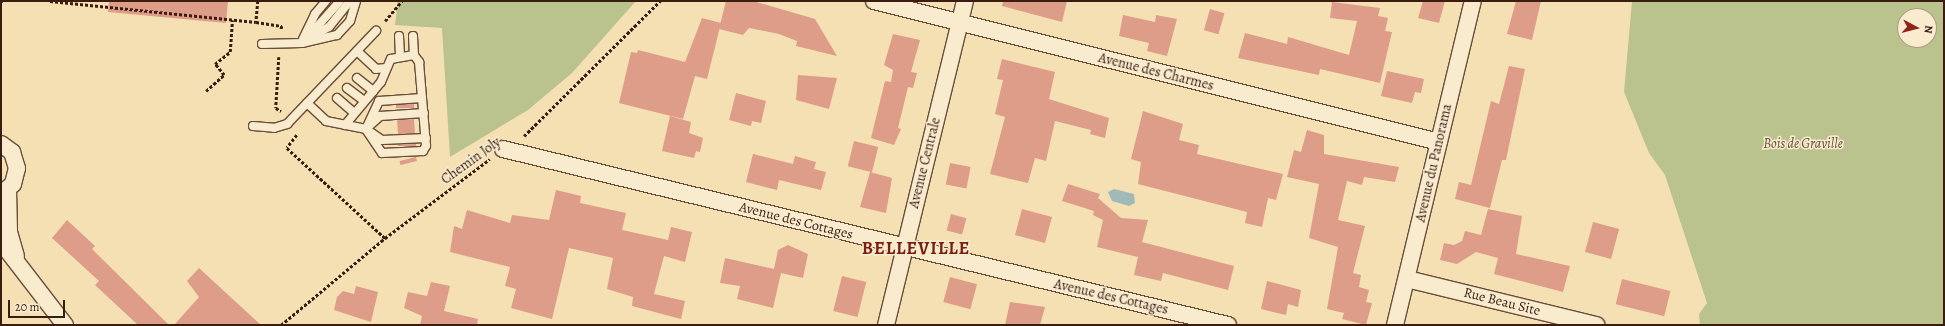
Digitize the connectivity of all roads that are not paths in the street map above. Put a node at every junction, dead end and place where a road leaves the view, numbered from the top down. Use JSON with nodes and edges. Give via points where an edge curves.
{"nodes":[{"id":1,"x":326,"y":1,"type":"edge"},
{"id":2,"x":340,"y":1,"type":"edge"},
{"id":3,"x":350,"y":1,"type":"edge"},
{"id":4,"x":356,"y":1,"type":"edge"},
{"id":5,"x":874,"y":1,"type":"edge"},
{"id":6,"x":965,"y":1,"type":"edge"},
{"id":7,"x":1473,"y":1,"type":"edge"},
{"id":8,"x":960,"y":23,"type":"junction"},
{"id":9,"x":376,"y":31,"type":"road end"},
{"id":10,"x":399,"y":36,"type":"dead end"},
{"id":11,"x":413,"y":36,"type":"dead end"},
{"id":12,"x":302,"y":43,"type":"junction"},
{"id":13,"x":262,"y":44,"type":"dead end"},
{"id":14,"x":357,"y":51,"type":"junction"},
{"id":15,"x":400,"y":55,"type":"junction"},
{"id":16,"x":414,"y":55,"type":"junction"},
{"id":17,"x":386,"y":68,"type":"junction"},
{"id":18,"x":357,"y":78,"type":"dead end"},
{"id":19,"x":347,"y":88,"type":"dead end"},
{"id":20,"x":373,"y":91,"type":"junction"},
{"id":21,"x":337,"y":98,"type":"dead end"},
{"id":22,"x":422,"y":98,"type":"junction"},
{"id":23,"x":364,"y":101,"type":"junction"},
{"id":24,"x":307,"y":104,"type":"junction"},
{"id":25,"x":353,"y":112,"type":"junction"},
{"id":26,"x":424,"y":113,"type":"junction"},
{"id":27,"x":344,"y":125,"type":"junction"},
{"id":28,"x":254,"y":126,"type":"dead end"},
{"id":29,"x":366,"y":129,"type":"junction"},
{"id":30,"x":426,"y":138,"type":"junction"},
{"id":31,"x":1439,"y":142,"type":"junction"},
{"id":32,"x":1,"y":144,"type":"edge"},
{"id":33,"x":504,"y":149,"type":"road end"},
{"id":34,"x":4,"y":192,"type":"edge"},
{"id":35,"x":1,"y":242,"type":"edge"},
{"id":36,"x":904,"y":247,"type":"junction"},
{"id":37,"x":21,"y":269,"type":"junction"},
{"id":38,"x":1407,"y":279,"type":"junction"},
{"id":39,"x":65,"y":325,"type":"edge"},
{"id":40,"x":886,"y":325,"type":"edge"},
{"id":41,"x":1228,"y":325,"type":"edge"},
{"id":42,"x":1395,"y":325,"type":"edge"},
{"id":43,"x":1596,"y":325,"type":"edge"}],
"edges":[{"from":1,"to":12,"type":"lane","via":[[315,14]]},
{"from":2,"to":12,"type":"lane"},
{"from":3,"to":12,"type":"lane","via":[[329,27]]},
{"from":4,"to":12,"type":"lane","via":[[350,21],[337,35]]},
{"from":5,"to":8,"type":"street","name":"Avenue des Charmes"},
{"from":6,"to":8,"type":"street","name":"Avenue Centrale"},
{"from":7,"to":31,"type":"street","name":"Avenue du Panorama"},
{"from":8,"to":31,"type":"street","name":"Avenue des Charmes"},
{"from":8,"to":36,"type":"street","name":"Avenue Centrale"},
{"from":9,"to":14,"type":"lane"},
{"from":10,"to":15,"type":"lane"},
{"from":11,"to":16,"type":"lane"},
{"from":12,"to":13,"type":"lane"},
{"from":14,"to":17,"type":"lane","via":[[376,69]]},
{"from":14,"to":24,"type":"lane"},
{"from":15,"to":16,"type":"lane"},
{"from":15,"to":17,"type":"lane","via":[[391,59]]},
{"from":16,"to":22,"type":"lane","via":[[420,62]]},
{"from":17,"to":20,"type":"lane","via":[[381,82]]},
{"from":18,"to":20,"type":"lane"},
{"from":19,"to":23,"type":"lane"},
{"from":20,"to":23,"type":"lane"},
{"from":21,"to":25,"type":"lane"},
{"from":22,"to":26,"type":"lane"},
{"from":22,"to":29,"type":"lane","via":[[379,101]]},
{"from":23,"to":25,"type":"lane"},
{"from":24,"to":27,"type":"lane","via":[[326,121]]},
{"from":24,"to":28,"type":"lane","via":[[287,124],[274,128]]},
{"from":25,"to":27,"type":"lane"},
{"from":26,"to":29,"type":"lane","via":[[380,116]]},
{"from":26,"to":30,"type":"lane"},
{"from":27,"to":29,"type":"lane"},
{"from":29,"to":30,"type":"lane","via":[[382,140]]},
{"from":29,"to":30,"type":"lane","via":[[382,153],[423,151]]},
{"from":31,"to":38,"type":"street","name":"Avenue du Panorama"},
{"from":32,"to":34,"type":"street","via":[[12,152],[18,168]]},
{"from":33,"to":36,"type":"street","name":"Avenue des Cottages"},
{"from":34,"to":37,"type":"street","via":[[9,232]]},
{"from":35,"to":37,"type":"street"},
{"from":36,"to":40,"type":"street","name":"Avenue Centrale"},
{"from":36,"to":41,"type":"street","name":"Avenue des Cottages"},
{"from":37,"to":39,"type":"street"},
{"from":38,"to":42,"type":"street","name":"Avenue du Panorama"},
{"from":38,"to":43,"type":"street","name":"Rue Beau Site"}]}
